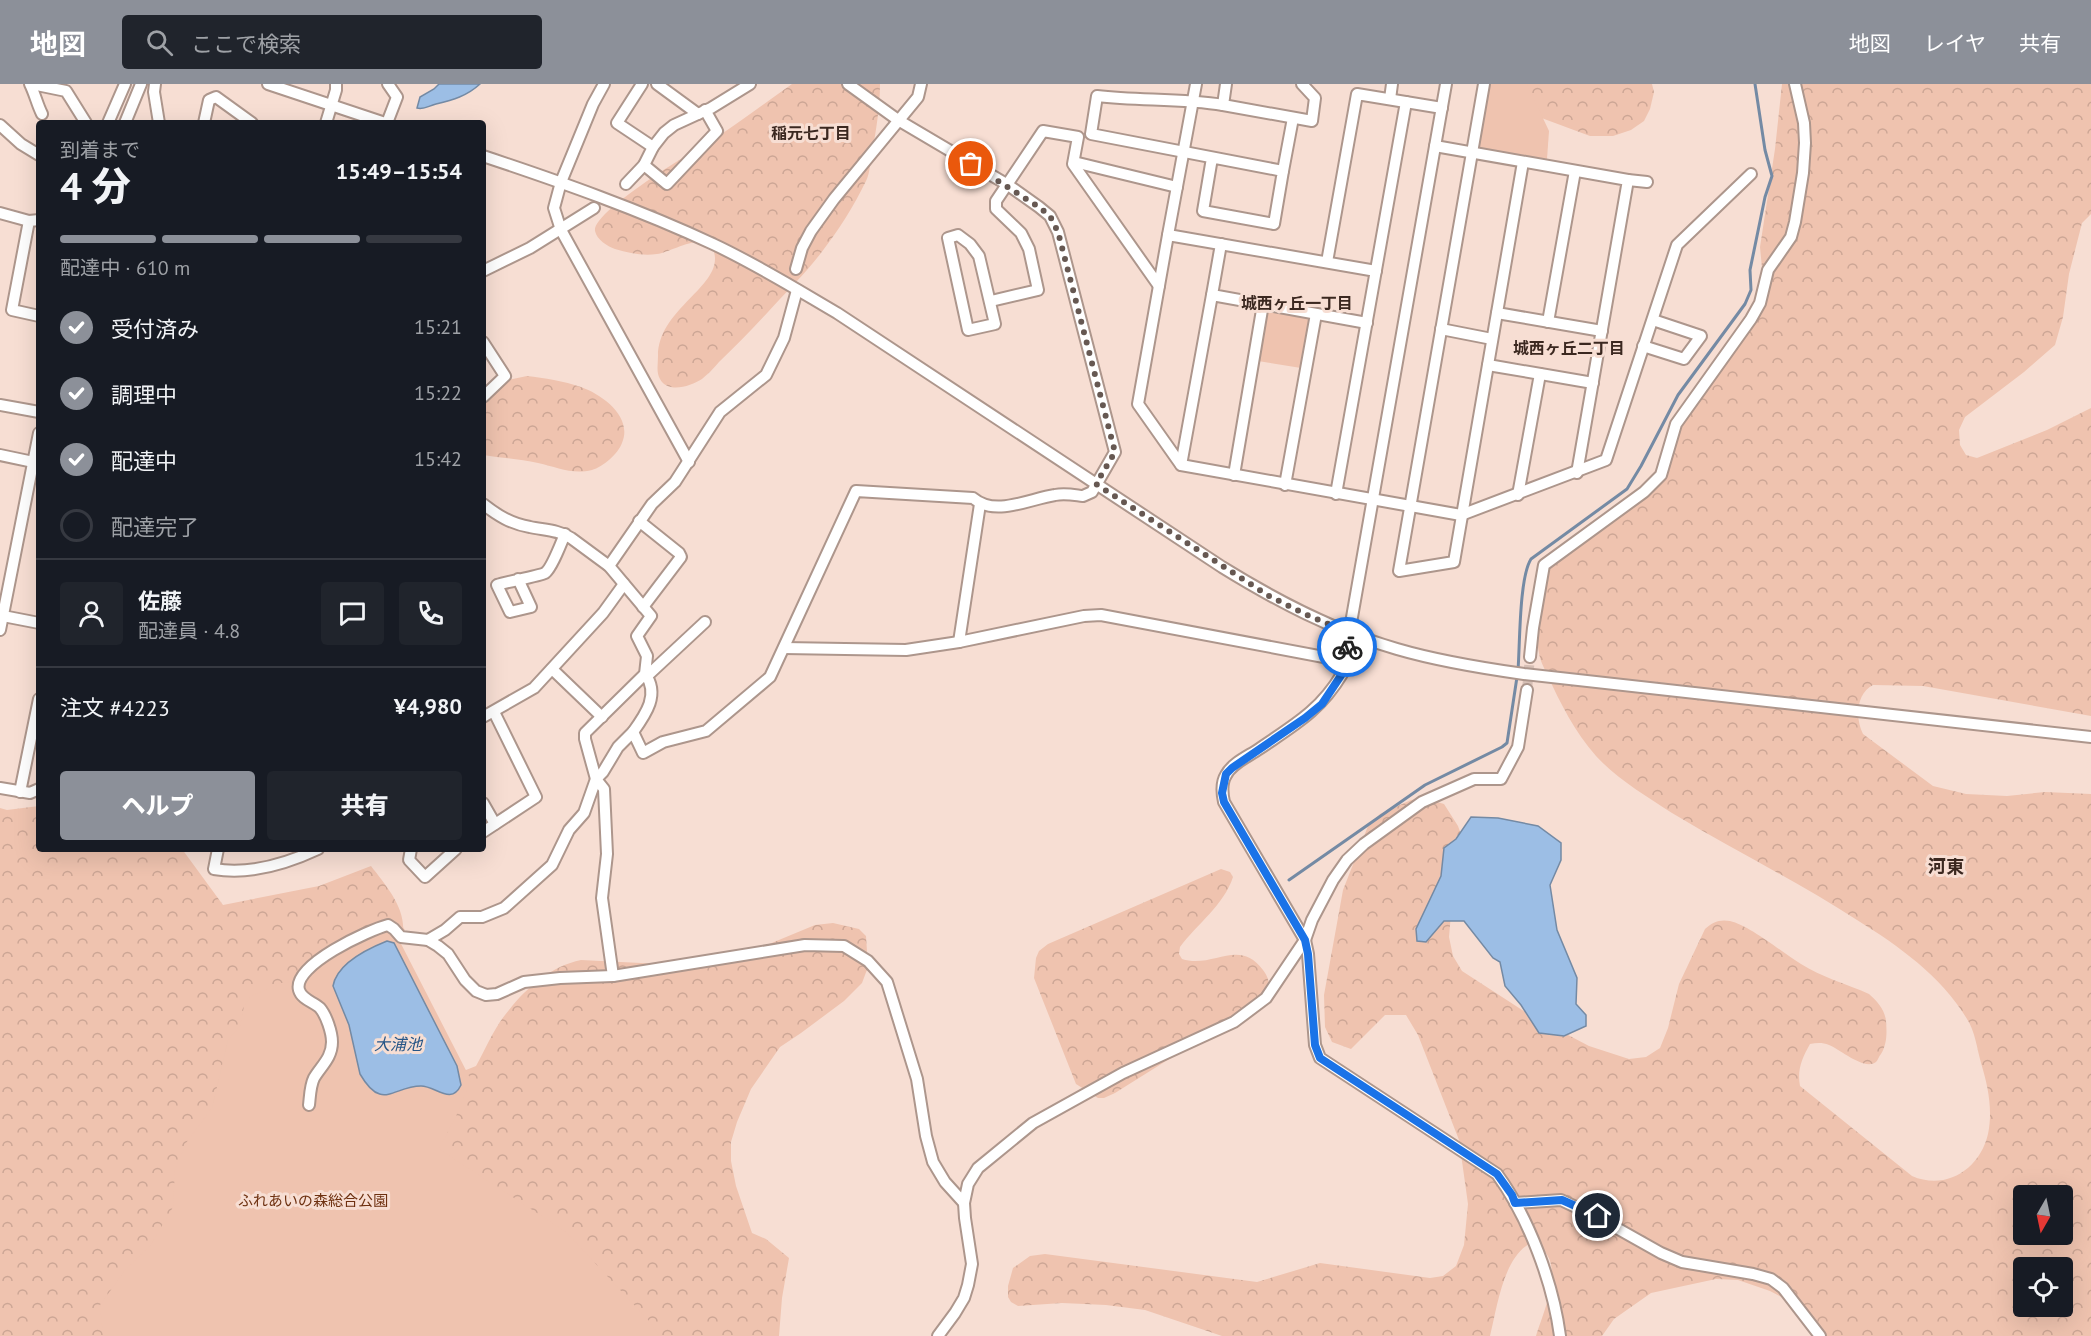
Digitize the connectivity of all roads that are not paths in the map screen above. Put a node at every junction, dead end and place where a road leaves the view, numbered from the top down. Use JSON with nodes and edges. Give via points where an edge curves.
{"nodes":[{"id":1,"x":31,"y":84,"type":"edge"},
{"id":2,"x":124,"y":84,"type":"edge"},
{"id":3,"x":141,"y":84,"type":"edge"},
{"id":4,"x":154,"y":84,"type":"edge"},
{"id":5,"x":268,"y":84,"type":"edge"},
{"id":6,"x":336,"y":84,"type":"edge"},
{"id":7,"x":388,"y":84,"type":"edge"},
{"id":8,"x":604,"y":84,"type":"edge"},
{"id":9,"x":642,"y":84,"type":"edge"},
{"id":10,"x":657,"y":84,"type":"edge"},
{"id":11,"x":750,"y":84,"type":"edge"},
{"id":12,"x":848,"y":84,"type":"edge"},
{"id":13,"x":921,"y":84,"type":"edge"},
{"id":14,"x":1196,"y":84,"type":"edge"},
{"id":15,"x":1226,"y":84,"type":"edge"},
{"id":16,"x":1302,"y":84,"type":"edge"},
{"id":17,"x":1392,"y":84,"type":"edge"},
{"id":18,"x":1446,"y":84,"type":"edge"},
{"id":19,"x":1484,"y":84,"type":"edge"},
{"id":20,"x":1795,"y":84,"type":"edge"},
{"id":21,"x":62,"y":87,"type":"edge"},
{"id":22,"x":1390,"y":99,"type":"junction"},
{"id":23,"x":1193,"y":100,"type":"junction"},
{"id":24,"x":1406,"y":102,"type":"junction"},
{"id":25,"x":1223,"y":105,"type":"junction"},
{"id":26,"x":332,"y":106,"type":"junction"},
{"id":27,"x":1442,"y":108,"type":"junction"},
{"id":28,"x":701,"y":112,"type":"junction"},
{"id":29,"x":42,"y":114,"type":"dead end"},
{"id":30,"x":1293,"y":118,"type":"junction"},
{"id":31,"x":84,"y":120,"type":"edge"},
{"id":32,"x":109,"y":120,"type":"edge"},
{"id":33,"x":126,"y":120,"type":"edge"},
{"id":34,"x":159,"y":120,"type":"edge"},
{"id":35,"x":205,"y":120,"type":"edge"},
{"id":36,"x":248,"y":120,"type":"edge"},
{"id":37,"x":327,"y":120,"type":"edge"},
{"id":38,"x":376,"y":120,"type":"edge"},
{"id":39,"x":387,"y":120,"type":"edge"},
{"id":40,"x":897,"y":120,"type":"junction"},
{"id":41,"x":0,"y":125,"type":"edge"},
{"id":42,"x":1435,"y":146,"type":"junction"},
{"id":43,"x":653,"y":147,"type":"junction"},
{"id":44,"x":36,"y":153,"type":"edge"},
{"id":45,"x":1183,"y":153,"type":"junction"},
{"id":46,"x":1472,"y":153,"type":"junction"},
{"id":47,"x":486,"y":157,"type":"edge"},
{"id":48,"x":1212,"y":158,"type":"junction"},
{"id":49,"x":1074,"y":162,"type":"junction"},
{"id":50,"x":1523,"y":162,"type":"junction"},
{"id":51,"x":644,"y":165,"type":"junction"},
{"id":52,"x":1283,"y":171,"type":"junction"},
{"id":53,"x":1575,"y":171,"type":"junction"},
{"id":54,"x":1751,"y":174,"type":"dead end"},
{"id":55,"x":1628,"y":180,"type":"junction"},
{"id":56,"x":561,"y":182,"type":"junction"},
{"id":57,"x":1647,"y":182,"type":"dead end"},
{"id":58,"x":626,"y":184,"type":"dead end"},
{"id":59,"x":1008,"y":185,"type":"junction"},
{"id":60,"x":1177,"y":187,"type":"junction"},
{"id":61,"x":594,"y":208,"type":"dead end"},
{"id":62,"x":0,"y":213,"type":"edge"},
{"id":63,"x":34,"y":220,"type":"edge"},
{"id":64,"x":561,"y":230,"type":"junction"},
{"id":65,"x":1168,"y":235,"type":"junction"},
{"id":66,"x":1221,"y":244,"type":"junction"},
{"id":67,"x":1327,"y":262,"type":"junction"},
{"id":68,"x":796,"y":269,"type":"dead end"},
{"id":69,"x":486,"y":270,"type":"edge"},
{"id":70,"x":1376,"y":271,"type":"junction"},
{"id":71,"x":1159,"y":286,"type":"junction"},
{"id":72,"x":797,"y":290,"type":"junction"},
{"id":73,"x":1212,"y":295,"type":"junction"},
{"id":74,"x":991,"y":301,"type":"junction"},
{"id":75,"x":1263,"y":304,"type":"junction"},
{"id":76,"x":1497,"y":313,"type":"junction"},
{"id":77,"x":1316,"y":314,"type":"junction"},
{"id":78,"x":36,"y":315,"type":"edge"},
{"id":79,"x":1653,"y":320,"type":"junction"},
{"id":80,"x":1548,"y":322,"type":"junction"},
{"id":81,"x":1366,"y":323,"type":"junction"},
{"id":82,"x":1441,"y":329,"type":"junction"},
{"id":83,"x":1602,"y":331,"type":"junction"},
{"id":84,"x":1492,"y":339,"type":"junction"},
{"id":85,"x":1643,"y":346,"type":"junction"},
{"id":86,"x":486,"y":347,"type":"edge"},
{"id":87,"x":1488,"y":365,"type":"junction"},
{"id":88,"x":1540,"y":374,"type":"junction"},
{"id":89,"x":1593,"y":383,"type":"junction"},
{"id":90,"x":486,"y":394,"type":"edge"},
{"id":91,"x":0,"y":405,"type":"edge"},
{"id":92,"x":36,"y":411,"type":"edge"},
{"id":93,"x":0,"y":455,"type":"edge"},
{"id":94,"x":689,"y":462,"type":"junction"},
{"id":95,"x":36,"y":463,"type":"edge"},
{"id":96,"x":1180,"y":465,"type":"junction"},
{"id":97,"x":1577,"y":473,"type":"junction"},
{"id":98,"x":1234,"y":475,"type":"junction"},
{"id":99,"x":1096,"y":484,"type":"junction"},
{"id":100,"x":1284,"y":485,"type":"junction"},
{"id":101,"x":1336,"y":494,"type":"junction"},
{"id":102,"x":1518,"y":495,"type":"junction"},
{"id":103,"x":1373,"y":500,"type":"junction"},
{"id":104,"x":980,"y":504,"type":"junction"},
{"id":105,"x":486,"y":506,"type":"edge"},
{"id":106,"x":1409,"y":506,"type":"junction"},
{"id":107,"x":1461,"y":515,"type":"junction"},
{"id":108,"x":639,"y":521,"type":"junction"},
{"id":109,"x":565,"y":534,"type":"junction"},
{"id":110,"x":609,"y":566,"type":"junction"},
{"id":111,"x":518,"y":579,"type":"dead end"},
{"id":112,"x":624,"y":584,"type":"junction"},
{"id":113,"x":643,"y":607,"type":"junction"},
{"id":114,"x":3,"y":616,"type":"junction"},
{"id":115,"x":36,"y":622,"type":"edge"},
{"id":116,"x":705,"y":622,"type":"dead end"},
{"id":117,"x":0,"y":630,"type":"edge"},
{"id":118,"x":1350,"y":633,"type":"junction"},
{"id":119,"x":959,"y":642,"type":"junction"},
{"id":120,"x":784,"y":648,"type":"junction"},
{"id":121,"x":1530,"y":657,"type":"tunnel mouth"},
{"id":122,"x":1345,"y":661,"type":"junction"},
{"id":123,"x":552,"y":669,"type":"junction"},
{"id":124,"x":646,"y":675,"type":"junction"},
{"id":125,"x":1527,"y":690,"type":"tunnel mouth"},
{"id":126,"x":494,"y":712,"type":"junction"},
{"id":127,"x":486,"y":716,"type":"edge"},
{"id":128,"x":602,"y":717,"type":"junction"},
{"id":129,"x":36,"y":728,"type":"edge"},
{"id":130,"x":633,"y":732,"type":"junction"},
{"id":131,"x":2091,"y":737,"type":"edge"},
{"id":132,"x":596,"y":779,"type":"junction"},
{"id":133,"x":0,"y":788,"type":"edge"},
{"id":134,"x":36,"y":790,"type":"edge"},
{"id":135,"x":20,"y":792,"type":"junction"},
{"id":136,"x":486,"y":808,"type":"edge"},
{"id":137,"x":495,"y":824,"type":"junction"},
{"id":138,"x":486,"y":830,"type":"edge"},
{"id":139,"x":217,"y":852,"type":"edge"},
{"id":140,"x":311,"y":852,"type":"edge"},
{"id":141,"x":410,"y":852,"type":"edge"},
{"id":142,"x":453,"y":852,"type":"edge"},
{"id":143,"x":428,"y":940,"type":"junction"},
{"id":144,"x":1305,"y":940,"type":"junction"},
{"id":145,"x":613,"y":976,"type":"junction"},
{"id":146,"x":309,"y":1105,"type":"dead end"},
{"id":147,"x":964,"y":1203,"type":"junction"},
{"id":148,"x":1515,"y":1203,"type":"junction"},
{"id":149,"x":938,"y":1336,"type":"edge"},
{"id":150,"x":1560,"y":1336,"type":"edge"},
{"id":151,"x":1820,"y":1336,"type":"edge"}],
"edges":[{"from":1,"to":21,"type":"street"},
{"from":1,"to":29,"type":"street"},
{"from":2,"to":32,"type":"street"},
{"from":3,"to":33,"type":"street"},
{"from":4,"to":34,"type":"street"},
{"from":5,"to":26,"type":"street"},
{"from":6,"to":26,"type":"street"},
{"from":7,"to":39,"type":"street","via":[[396,97]]},
{"from":8,"to":56,"type":"street"},
{"from":9,"to":43,"type":"street","via":[[617,123]]},
{"from":10,"to":28,"type":"street"},
{"from":11,"to":28,"type":"street"},
{"from":12,"to":40,"type":"street"},
{"from":13,"to":40,"type":"street","via":[[918,97]]},
{"from":14,"to":23,"type":"street"},
{"from":15,"to":25,"type":"street"},
{"from":16,"to":30,"type":"street","via":[[1315,98],[1312,121]]},
{"from":17,"to":22,"type":"street"},
{"from":18,"to":27,"type":"street"},
{"from":19,"to":46,"type":"street"},
{"from":20,"to":121,"type":"street","via":[[1805,143],[1791,237],[1767,270],[1760,303],[1751,319],[1676,424],[1660,475],[1644,492],[1544,565]]},
{"from":21,"to":31,"type":"street"},
{"from":22,"to":24,"type":"street"},
{"from":22,"to":67,"type":"street","via":[[1357,94]]},
{"from":23,"to":25,"type":"street"},
{"from":23,"to":45,"type":"street"},
{"from":23,"to":45,"type":"street","via":[[1097,96],[1091,134]]},
{"from":24,"to":27,"type":"street"},
{"from":24,"to":70,"type":"street"},
{"from":25,"to":30,"type":"street"},
{"from":26,"to":37,"type":"street"},
{"from":26,"to":38,"type":"street"},
{"from":27,"to":42,"type":"street"},
{"from":28,"to":43,"type":"street","via":[[674,125]]},
{"from":28,"to":51,"type":"street","via":[[717,131],[667,184]]},
{"from":30,"to":52,"type":"street"},
{"from":35,"to":36,"type":"street","via":[[209,100],[216,97]]},
{"from":40,"to":59,"type":"street"},
{"from":40,"to":68,"type":"street","via":[[811,231]]},
{"from":41,"to":44,"type":"street"},
{"from":42,"to":46,"type":"street"},
{"from":42,"to":103,"type":"street"},
{"from":43,"to":51,"type":"street"},
{"from":45,"to":48,"type":"street"},
{"from":45,"to":60,"type":"street"},
{"from":46,"to":50,"type":"street"},
{"from":46,"to":82,"type":"street"},
{"from":47,"to":56,"type":"street"},
{"from":48,"to":52,"type":"street"},
{"from":48,"to":52,"type":"street","via":[[1203,211],[1274,224]]},
{"from":49,"to":59,"type":"street","via":[[1078,137],[1043,130]]},
{"from":49,"to":60,"type":"street"},
{"from":49,"to":71,"type":"street"},
{"from":50,"to":53,"type":"street"},
{"from":50,"to":76,"type":"street"},
{"from":51,"to":58,"type":"street"},
{"from":53,"to":55,"type":"street"},
{"from":53,"to":80,"type":"street"},
{"from":54,"to":79,"type":"street","via":[[1677,245]]},
{"from":55,"to":57,"type":"street"},
{"from":55,"to":83,"type":"street"},
{"from":56,"to":64,"type":"street","via":[[554,208]]},
{"from":56,"to":72,"type":"street","via":[[706,241]]},
{"from":59,"to":74,"type":"street","via":[[996,201],[996,209],[1021,232],[1038,290]]},
{"from":59,"to":99,"type":"street","via":[[1050,216],[1058,232],[1115,452]]},
{"from":60,"to":65,"type":"street"},
{"from":61,"to":64,"type":"street"},
{"from":62,"to":63,"type":"street"},
{"from":63,"to":78,"type":"street","via":[[12,310]]},
{"from":64,"to":69,"type":"street"},
{"from":64,"to":94,"type":"street"},
{"from":65,"to":66,"type":"street"},
{"from":65,"to":71,"type":"street"},
{"from":66,"to":67,"type":"street"},
{"from":66,"to":73,"type":"street"},
{"from":67,"to":70,"type":"street"},
{"from":70,"to":81,"type":"street"},
{"from":71,"to":96,"type":"street","via":[[1138,404]]},
{"from":72,"to":94,"type":"street","via":[[784,338],[766,375],[720,412]]},
{"from":72,"to":99,"type":"street"},
{"from":73,"to":75,"type":"street"},
{"from":73,"to":96,"type":"street"},
{"from":74,"to":74,"type":"street","via":[[979,256],[958,235],[948,238],[968,330],[995,324]]},
{"from":75,"to":77,"type":"street"},
{"from":75,"to":98,"type":"street"},
{"from":76,"to":80,"type":"street"},
{"from":76,"to":84,"type":"street"},
{"from":77,"to":81,"type":"street"},
{"from":77,"to":100,"type":"street"},
{"from":79,"to":85,"type":"street"},
{"from":79,"to":85,"type":"street","via":[[1701,336],[1684,359]]},
{"from":80,"to":83,"type":"street"},
{"from":81,"to":101,"type":"street"},
{"from":82,"to":84,"type":"street"},
{"from":82,"to":106,"type":"street"},
{"from":83,"to":89,"type":"street"},
{"from":84,"to":87,"type":"street"},
{"from":85,"to":97,"type":"street","via":[[1606,460]]},
{"from":86,"to":90,"type":"street","via":[[505,376]]},
{"from":87,"to":88,"type":"street"},
{"from":87,"to":107,"type":"street"},
{"from":88,"to":89,"type":"street"},
{"from":88,"to":102,"type":"street"},
{"from":89,"to":97,"type":"street"},
{"from":91,"to":92,"type":"street"},
{"from":93,"to":95,"type":"street"},
{"from":94,"to":108,"type":"street"},
{"from":95,"to":114,"type":"street"},
{"from":96,"to":98,"type":"street"},
{"from":97,"to":102,"type":"street"},
{"from":98,"to":100,"type":"street"},
{"from":99,"to":104,"type":"street","via":[[1092,492],[1083,496],[1056,494],[999,507]]},
{"from":99,"to":118,"type":"street","via":[[1269,596]]},
{"from":100,"to":101,"type":"street"},
{"from":101,"to":103,"type":"street"},
{"from":102,"to":107,"type":"street"},
{"from":103,"to":106,"type":"street"},
{"from":103,"to":118,"type":"street"},
{"from":104,"to":119,"type":"street"},
{"from":104,"to":120,"type":"street","via":[[973,498],[856,490]]},
{"from":105,"to":109,"type":"street","via":[[526,527]]},
{"from":106,"to":107,"type":"street"},
{"from":106,"to":107,"type":"street","via":[[1399,571],[1454,562]]},
{"from":108,"to":110,"type":"street"},
{"from":108,"to":113,"type":"street","via":[[681,557]]},
{"from":109,"to":110,"type":"street"},
{"from":109,"to":111,"type":"street","via":[[545,573]]},
{"from":110,"to":112,"type":"street"},
{"from":112,"to":113,"type":"street"},
{"from":112,"to":123,"type":"street"},
{"from":113,"to":124,"type":"street","via":[[651,616],[637,636],[647,656]]},
{"from":114,"to":115,"type":"street"},
{"from":114,"to":117,"type":"street"},
{"from":116,"to":124,"type":"street"},
{"from":118,"to":122,"type":"street"},
{"from":118,"to":131,"type":"street","via":[[1434,659],[1524,674]]},
{"from":119,"to":120,"type":"street","via":[[906,650]]},
{"from":119,"to":122,"type":"street","via":[[1101,615]]},
{"from":120,"to":130,"type":"street","via":[[770,677],[706,731],[663,742],[643,753]]},
{"from":122,"to":144,"type":"street","via":[[1342,674],[1322,704],[1232,768],[1223,782],[1224,802]]},
{"from":123,"to":126,"type":"street","via":[[534,688]]},
{"from":123,"to":128,"type":"street"},
{"from":124,"to":128,"type":"street"},
{"from":124,"to":130,"type":"street","via":[[652,686],[649,706]]},
{"from":125,"to":144,"type":"street","via":[[1518,747],[1501,779],[1474,779],[1422,802],[1364,844],[1333,880]]},
{"from":126,"to":127,"type":"street"},
{"from":126,"to":137,"type":"street","via":[[536,797]]},
{"from":128,"to":132,"type":"street","via":[[585,733]]},
{"from":129,"to":135,"type":"street"},
{"from":130,"to":132,"type":"street"},
{"from":132,"to":143,"type":"street","via":[[584,813],[569,830],[552,865],[540,877],[504,908],[482,917],[460,917]]},
{"from":132,"to":145,"type":"street","via":[[604,789],[607,854],[602,898]]},
{"from":133,"to":135,"type":"street"},
{"from":134,"to":135,"type":"street"},
{"from":136,"to":137,"type":"street"},
{"from":137,"to":138,"type":"street"},
{"from":139,"to":140,"type":"street","via":[[214,869],[229,872],[296,859]]},
{"from":141,"to":142,"type":"street","via":[[408,860],[425,877]]},
{"from":143,"to":145,"type":"street","via":[[448,954],[476,991],[486,995],[524,982]]},
{"from":143,"to":146,"type":"street","via":[[401,937],[388,926],[376,929],[329,953],[301,979],[301,994],[320,1008],[332,1042],[328,1061],[312,1083]]},
{"from":144,"to":147,"type":"street","via":[[1266,998],[1234,1022],[1123,1073],[1033,1123],[978,1168],[968,1184]]},
{"from":144,"to":148,"type":"street","via":[[1315,1045],[1320,1058],[1497,1174]]},
{"from":145,"to":147,"type":"street","via":[[806,945],[835,944],[854,950],[887,982],[917,1079],[933,1162]]},
{"from":147,"to":149,"type":"street","via":[[972,1264],[968,1285],[956,1313]]},
{"from":148,"to":150,"type":"street","via":[[1536,1249]]},
{"from":148,"to":151,"type":"street","via":[[1562,1200],[1682,1262],[1771,1279],[1783,1288]]}]}
